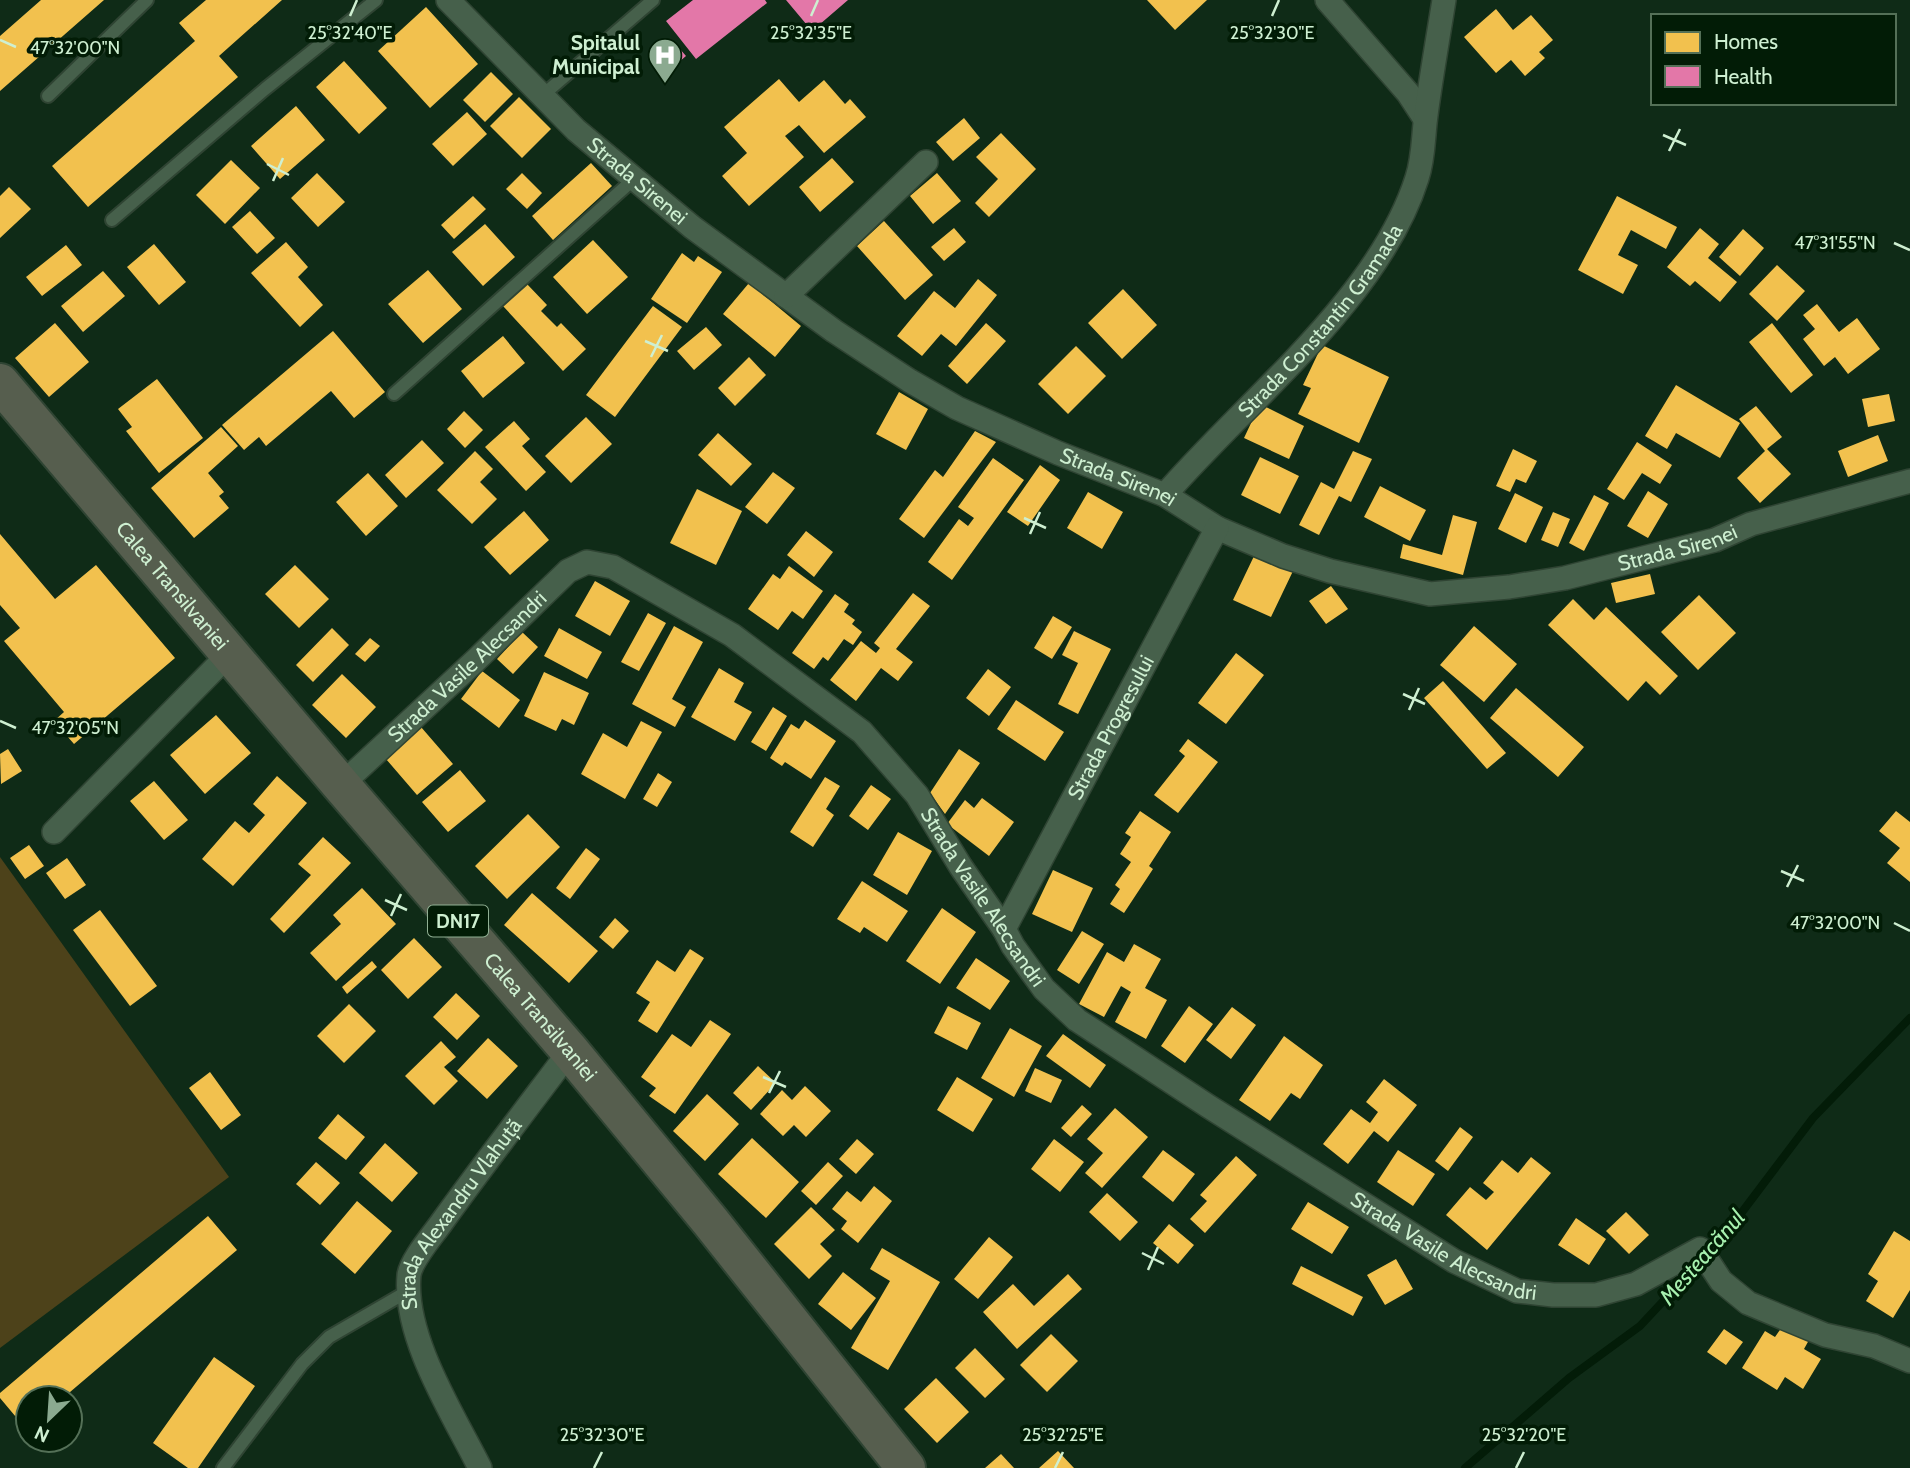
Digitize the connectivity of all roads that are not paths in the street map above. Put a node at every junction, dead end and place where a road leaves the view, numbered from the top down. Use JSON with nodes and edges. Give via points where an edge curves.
{"nodes":[{"id":1,"x":147,"y":0,"type":"edge"},
{"id":2,"x":376,"y":0,"type":"edge"},
{"id":3,"x":448,"y":0,"type":"edge"},
{"id":4,"x":653,"y":0,"type":"edge"},
{"id":5,"x":1327,"y":0,"type":"edge"},
{"id":6,"x":1444,"y":0,"type":"edge"},
{"id":7,"x":543,"y":95,"type":"junction"},
{"id":8,"x":48,"y":96,"type":"dead end"},
{"id":9,"x":1425,"y":119,"type":"junction"},
{"id":10,"x":926,"y":163,"type":"dead end"},
{"id":11,"x":634,"y":179,"type":"junction"},
{"id":12,"x":112,"y":220,"type":"dead end"},
{"id":13,"x":786,"y":296,"type":"junction"},
{"id":14,"x":0,"y":383,"type":"edge"},
{"id":15,"x":394,"y":394,"type":"dead end"},
{"id":16,"x":1910,"y":481,"type":"edge"},
{"id":17,"x":1165,"y":495,"type":"junction"},
{"id":18,"x":1217,"y":528,"type":"junction"},
{"id":19,"x":229,"y":654,"type":"junction"},
{"id":20,"x":341,"y":785,"type":"junction"},
{"id":21,"x":54,"y":832,"type":"dead end"},
{"id":22,"x":1004,"y":929,"type":"junction"},
{"id":23,"x":570,"y":1051,"type":"junction"},
{"id":24,"x":410,"y":1289,"type":"junction"},
{"id":25,"x":1910,"y":1361,"type":"edge"},
{"id":26,"x":223,"y":1468,"type":"edge"},
{"id":27,"x":480,"y":1468,"type":"edge"},
{"id":28,"x":906,"y":1468,"type":"edge"}],
"edges":[{"from":1,"to":8,"type":"lane"},
{"from":2,"to":12,"type":"lane"},
{"from":3,"to":7,"type":"street","name":"Strada Sirenei"},
{"from":4,"to":7,"type":"lane"},
{"from":5,"to":9,"type":"street"},
{"from":6,"to":9,"type":"street","name":"Strada Constantin Gramada"},
{"from":7,"to":11,"type":"street","name":"Strada Sirenei"},
{"from":9,"to":17,"type":"street","name":"Strada Constantin Gramada","via":[[1418,177],[1374,263],[1330,320]]},
{"from":10,"to":13,"type":"street"},
{"from":11,"to":13,"type":"street","name":"Strada Sirenei"},
{"from":11,"to":15,"type":"lane"},
{"from":13,"to":17,"type":"street","name":"Strada Sirenei","via":[[957,408]]},
{"from":14,"to":19,"type":"highway","name":"Calea Transilvaniei","number":"DN17"},
{"from":16,"to":18,"type":"street","name":"Strada Sirenei","via":[[1751,524],[1715,540],[1565,578],[1430,594],[1330,571]]},
{"from":17,"to":18,"type":"street","name":"Strada Sirenei"},
{"from":18,"to":22,"type":"street","name":"Strada Progresului"},
{"from":19,"to":20,"type":"highway","name":"Calea Transilvaniei","number":"DN17"},
{"from":19,"to":21,"type":"street"},
{"from":20,"to":22,"type":"street","name":"Strada Vasile Alecsandri","via":[[568,571],[587,562],[613,567],[732,635],[862,732],[917,795]]},
{"from":20,"to":23,"type":"highway","name":"Calea Transilvaniei","number":"DN17"},
{"from":22,"to":25,"type":"street","name":"Strada Vasile Alecsandri","via":[[1044,989],[1099,1036],[1454,1261],[1517,1292],[1597,1296],[1636,1284],[1700,1249],[1721,1281],[1748,1303],[1825,1335],[1874,1346]]},
{"from":23,"to":24,"type":"street","name":"Strada Alexandru Vlahuță","via":[[419,1253],[409,1274]]},
{"from":23,"to":28,"type":"highway","name":"Calea Transilvaniei","number":"DN17"},
{"from":24,"to":26,"type":"lane","via":[[329,1337],[302,1364]]},
{"from":24,"to":27,"type":"street","name":"Strada Alexandru Vlahuță","via":[[411,1311],[426,1360]]}]}
